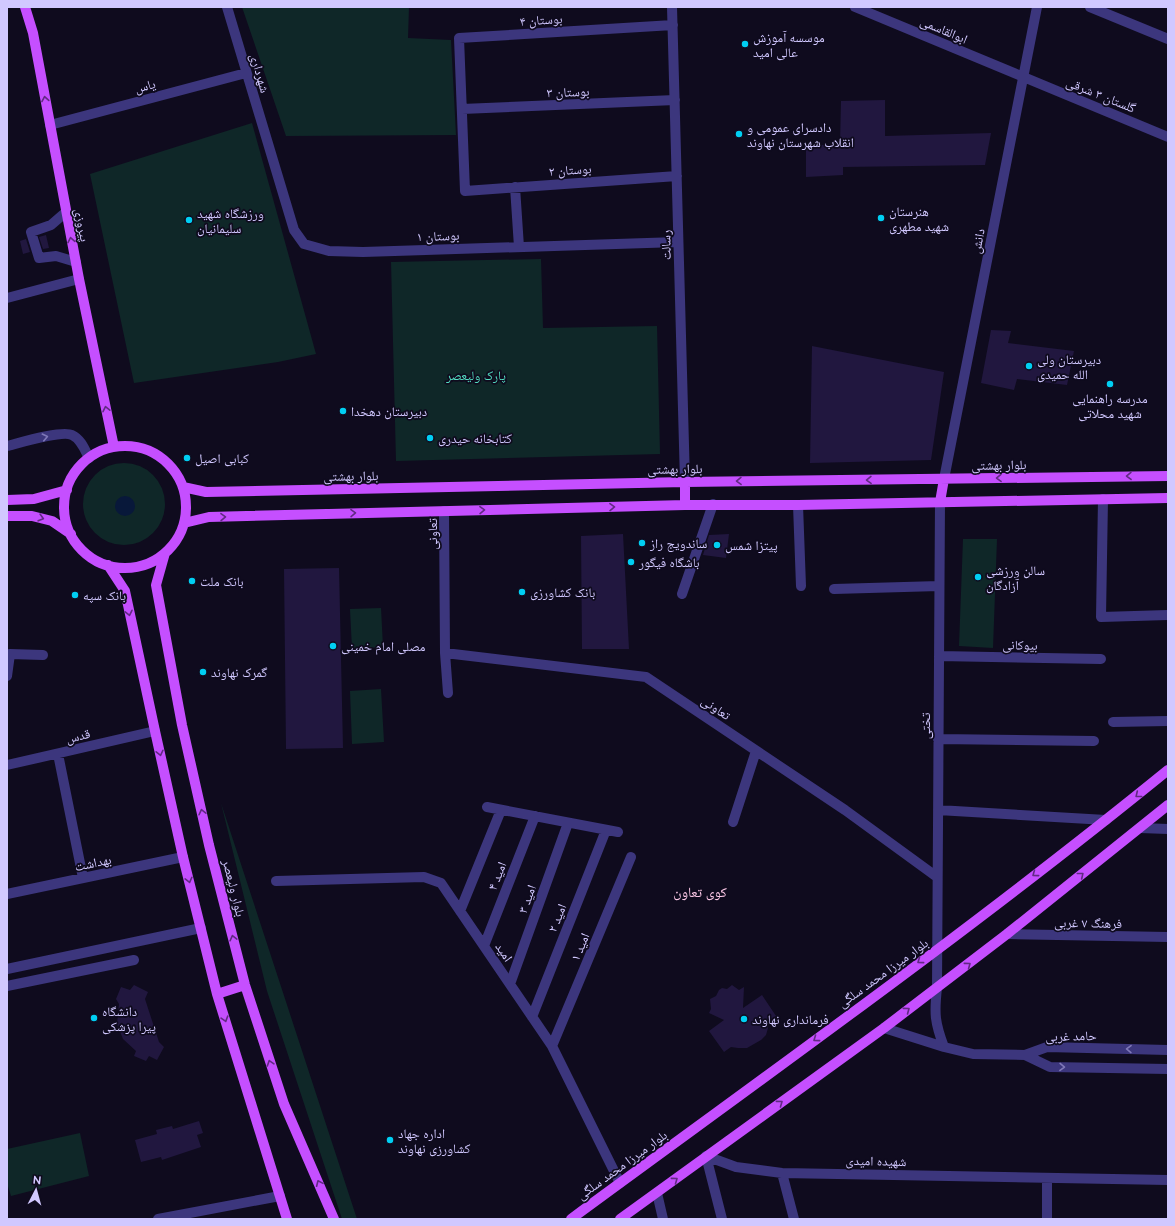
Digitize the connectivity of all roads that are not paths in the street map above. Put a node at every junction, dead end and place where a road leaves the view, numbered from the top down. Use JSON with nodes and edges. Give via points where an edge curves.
{"nodes":[{"id":1,"x":26,"y":7,"type":"edge"},
{"id":2,"x":227,"y":7,"type":"edge"},
{"id":3,"x":672,"y":7,"type":"edge"},
{"id":4,"x":855,"y":7,"type":"edge"},
{"id":5,"x":1037,"y":7,"type":"edge"},
{"id":6,"x":1090,"y":7,"type":"edge"},
{"id":7,"x":673,"y":25,"type":"junction"},
{"id":8,"x":1168,"y":39,"type":"edge"},
{"id":9,"x":246,"y":73,"type":"junction"},
{"id":10,"x":1023,"y":77,"type":"junction"},
{"id":11,"x":675,"y":100,"type":"junction"},
{"id":12,"x":462,"y":109,"type":"junction"},
{"id":13,"x":50,"y":125,"type":"junction"},
{"id":14,"x":1168,"y":137,"type":"edge"},
{"id":15,"x":268,"y":146,"type":"joint"},
{"id":16,"x":677,"y":176,"type":"junction"},
{"id":17,"x":515,"y":187,"type":"junction"},
{"id":18,"x":66,"y":212,"type":"junction"},
{"id":19,"x":678,"y":242,"type":"junction"},
{"id":20,"x":518,"y":247,"type":"junction"},
{"id":21,"x":76,"y":262,"type":"junction"},
{"id":22,"x":79,"y":279,"type":"junction"},
{"id":23,"x":7,"y":298,"type":"edge"},
{"id":24,"x":7,"y":446,"type":"edge"},
{"id":25,"x":114,"y":447,"type":"junction"},
{"id":26,"x":89,"y":458,"type":"junction"},
{"id":27,"x":1168,"y":476,"type":"edge"},
{"id":28,"x":944,"y":479,"type":"junction"},
{"id":29,"x":685,"y":482,"type":"junction"},
{"id":30,"x":183,"y":487,"type":"junction"},
{"id":31,"x":67,"y":490,"type":"junction"},
{"id":32,"x":1168,"y":498,"type":"edge"},
{"id":33,"x":1103,"y":499,"type":"junction"},
{"id":34,"x":7,"y":500,"type":"edge"},
{"id":35,"x":940,"y":502,"type":"junction"},
{"id":36,"x":713,"y":504,"type":"junction"},
{"id":37,"x":685,"y":505,"type":"junction"},
{"id":38,"x":798,"y":505,"type":"junction"},
{"id":39,"x":444,"y":511,"type":"junction"},
{"id":40,"x":7,"y":516,"type":"edge"},
{"id":41,"x":184,"y":523,"type":"junction"},
{"id":42,"x":71,"y":534,"type":"junction"},
{"id":43,"x":166,"y":553,"type":"junction"},
{"id":44,"x":108,"y":565,"type":"junction"},
{"id":45,"x":801,"y":586,"type":"dead end"},
{"id":46,"x":939,"y":586,"type":"junction"},
{"id":47,"x":834,"y":589,"type":"dead end"},
{"id":48,"x":682,"y":594,"type":"dead end"},
{"id":49,"x":1168,"y":615,"type":"edge"},
{"id":50,"x":445,"y":653,"type":"junction"},
{"id":51,"x":43,"y":655,"type":"dead end"},
{"id":52,"x":939,"y":656,"type":"junction"},
{"id":53,"x":1101,"y":659,"type":"dead end"},
{"id":54,"x":7,"y":676,"type":"edge"},
{"id":55,"x":448,"y":692,"type":"dead end"},
{"id":56,"x":1168,"y":714,"type":"edge"},
{"id":57,"x":1168,"y":721,"type":"edge"},
{"id":58,"x":1113,"y":722,"type":"dead end"},
{"id":59,"x":155,"y":731,"type":"junction"},
{"id":60,"x":938,"y":739,"type":"junction"},
{"id":61,"x":1094,"y":740,"type":"dead end"},
{"id":62,"x":756,"y":751,"type":"junction"},
{"id":63,"x":58,"y":754,"type":"junction"},
{"id":64,"x":7,"y":765,"type":"edge"},
{"id":65,"x":1168,"y":770,"type":"edge"},
{"id":66,"x":1168,"y":805,"type":"edge"},
{"id":67,"x":487,"y":807,"type":"dead end"},
{"id":68,"x":501,"y":810,"type":"junction"},
{"id":69,"x":938,"y":810,"type":"junction"},
{"id":70,"x":535,"y":816,"type":"junction"},
{"id":71,"x":1106,"y":820,"type":"junction"},
{"id":72,"x":568,"y":822,"type":"junction"},
{"id":73,"x":733,"y":822,"type":"dead end"},
{"id":74,"x":1140,"y":828,"type":"junction"},
{"id":75,"x":1168,"y":829,"type":"edge"},
{"id":76,"x":606,"y":830,"type":"junction"},
{"id":77,"x":618,"y":832,"type":"dead end"},
{"id":78,"x":184,"y":857,"type":"junction"},
{"id":79,"x":631,"y":857,"type":"dead end"},
{"id":80,"x":937,"y":877,"type":"junction"},
{"id":81,"x":83,"y":878,"type":"junction"},
{"id":82,"x":276,"y":881,"type":"dead end"},
{"id":83,"x":7,"y":894,"type":"edge"},
{"id":84,"x":460,"y":911,"type":"junction"},
{"id":85,"x":201,"y":928,"type":"junction"},
{"id":86,"x":1008,"y":934,"type":"junction"},
{"id":87,"x":1168,"y":938,"type":"edge"},
{"id":88,"x":484,"y":946,"type":"junction"},
{"id":89,"x":937,"y":949,"type":"junction"},
{"id":90,"x":134,"y":960,"type":"dead end"},
{"id":91,"x":7,"y":969,"type":"edge"},
{"id":92,"x":510,"y":984,"type":"junction"},
{"id":93,"x":245,"y":985,"type":"junction"},
{"id":94,"x":7,"y":986,"type":"edge"},
{"id":95,"x":937,"y":988,"type":"junction"},
{"id":96,"x":217,"y":994,"type":"junction"},
{"id":97,"x":532,"y":1017,"type":"junction"},
{"id":98,"x":884,"y":1028,"type":"junction"},
{"id":99,"x":552,"y":1046,"type":"junction"},
{"id":100,"x":944,"y":1047,"type":"junction"},
{"id":101,"x":1168,"y":1050,"type":"edge"},
{"id":102,"x":1025,"y":1056,"type":"junction"},
{"id":103,"x":1168,"y":1069,"type":"edge"},
{"id":104,"x":706,"y":1156,"type":"junction"},
{"id":105,"x":782,"y":1173,"type":"junction"},
{"id":106,"x":1047,"y":1178,"type":"junction"},
{"id":107,"x":1168,"y":1180,"type":"edge"},
{"id":108,"x":620,"y":1183,"type":"junction"},
{"id":109,"x":657,"y":1193,"type":"junction"},
{"id":110,"x":280,"y":1196,"type":"junction"},
{"id":111,"x":158,"y":1219,"type":"edge"},
{"id":112,"x":287,"y":1219,"type":"edge"},
{"id":113,"x":334,"y":1219,"type":"edge"},
{"id":114,"x":571,"y":1219,"type":"edge"},
{"id":115,"x":620,"y":1219,"type":"edge"},
{"id":116,"x":663,"y":1219,"type":"edge"},
{"id":117,"x":722,"y":1219,"type":"edge"},
{"id":118,"x":794,"y":1219,"type":"edge"},
{"id":119,"x":1047,"y":1219,"type":"edge"}],
"edges":[{"from":13,"to":1,"type":"main road","name":"پیروزی","one_way":true},
{"from":2,"to":9,"type":"street","name":"شهرداری"},
{"from":3,"to":7,"type":"street","name":"رسالت"},
{"from":4,"to":10,"type":"street","name":"ابوالقاسمی"},
{"from":5,"to":10,"type":"street","name":"دانش"},
{"from":6,"to":8,"type":"street"},
{"from":7,"to":11,"type":"street","name":"رسالت"},
{"from":7,"to":12,"type":"street","name":"بوستان ۴","via":[[459,38]]},
{"from":9,"to":13,"type":"street","name":"یاس"},
{"from":9,"to":15,"type":"street","name":"شهرداری"},
{"from":10,"to":14,"type":"street","name":"گلستان ۳ شرقی"},
{"from":10,"to":28,"type":"street","name":"دانش"},
{"from":11,"to":12,"type":"street","name":"بوستان ۳"},
{"from":11,"to":16,"type":"street","name":"رسالت"},
{"from":12,"to":17,"type":"street","name":"بوستان ۲","via":[[465,191]]},
{"from":13,"to":18,"type":"main road","name":"پیروزی"},
{"from":15,"to":20,"type":"street","name":"بوستان ۱","via":[[294,230],[304,244],[329,251],[364,252]]},
{"from":16,"to":17,"type":"street","name":"بوستان ۲"},
{"from":16,"to":19,"type":"street","name":"رسالت"},
{"from":17,"to":20,"type":"street"},
{"from":21,"to":18,"type":"main road","name":"پیروزی","one_way":true},
{"from":18,"to":21,"type":"street","via":[[51,225],[31,232],[39,258],[56,256]]},
{"from":19,"to":20,"type":"street","name":"بوستان ۱"},
{"from":19,"to":29,"type":"street","name":"رسالت"},
{"from":21,"to":22,"type":"main road","name":"پیروزی"},
{"from":22,"to":23,"type":"street"},
{"from":25,"to":22,"type":"main road","name":"پیروزی","one_way":true},
{"from":24,"to":26,"type":"street","one_way":true,"via":[[58,434],[72,435],[81,443]]},
{"from":25,"to":26,"type":"main road"},
{"from":25,"to":30,"type":"main road","via":[[131,446],[148,450],[163,459],[175,471]]},
{"from":26,"to":31,"type":"main road","via":[[76,472]]},
{"from":27,"to":28,"type":"main road","name":"بلوار بهشتی","one_way":true},
{"from":28,"to":29,"type":"main road","name":"بلوار بهشتی","one_way":true},
{"from":28,"to":35,"type":"main road"},
{"from":29,"to":30,"type":"main road","name":"بلوار بهشتی","via":[[206,492]]},
{"from":29,"to":37,"type":"main road"},
{"from":30,"to":41,"type":"main road","via":[[187,505]]},
{"from":31,"to":34,"type":"main road","via":[[34,499]]},
{"from":31,"to":42,"type":"main road","via":[[64,505]]},
{"from":32,"to":33,"type":"main road"},
{"from":33,"to":35,"type":"main road"},
{"from":33,"to":49,"type":"street","via":[[1101,617]]},
{"from":35,"to":38,"type":"main road"},
{"from":35,"to":46,"type":"street","name":"تختی"},
{"from":36,"to":37,"type":"main road"},
{"from":36,"to":38,"type":"main road"},
{"from":36,"to":48,"type":"street"},
{"from":39,"to":37,"type":"main road","one_way":true},
{"from":38,"to":45,"type":"street"},
{"from":41,"to":39,"type":"main road","one_way":true,"via":[[209,517]]},
{"from":39,"to":50,"type":"street","name":"تعاونی"},
{"from":40,"to":42,"type":"main road","one_way":true,"via":[[46,519]]},
{"from":41,"to":43,"type":"main road","via":[[177,539]]},
{"from":42,"to":44,"type":"main road","via":[[80,548]]},
{"from":43,"to":44,"type":"main road","via":[[138,566],[124,568]]},
{"from":93,"to":43,"type":"main road","name":"بلوار ولیعصر","one_way":true,"via":[[209,845],[182,725],[156,585]]},
{"from":44,"to":59,"type":"main road","one_way":true,"via":[[125,591]]},
{"from":46,"to":47,"type":"street"},
{"from":46,"to":52,"type":"street","name":"تختی"},
{"from":50,"to":55,"type":"street","name":"تعاونی"},
{"from":50,"to":62,"type":"street","name":"تعاونی","via":[[646,677]]},
{"from":51,"to":54,"type":"street","via":[[10,654]]},
{"from":52,"to":53,"type":"street","name":"بیوکانی"},
{"from":52,"to":60,"type":"street","name":"تختی"},
{"from":56,"to":57,"type":"street"},
{"from":57,"to":58,"type":"street"},
{"from":59,"to":63,"type":"street","name":"قدس"},
{"from":59,"to":78,"type":"main road","one_way":true},
{"from":60,"to":61,"type":"street"},
{"from":60,"to":69,"type":"street","name":"تختی"},
{"from":62,"to":73,"type":"street"},
{"from":62,"to":80,"type":"street","name":"تعاونی","via":[[845,810]]},
{"from":63,"to":64,"type":"street","name":"قدس"},
{"from":63,"to":81,"type":"street"},
{"from":65,"to":71,"type":"main road","name":"بلوار میرزا محمد سلگی","one_way":true},
{"from":66,"to":74,"type":"main road"},
{"from":67,"to":68,"type":"street"},
{"from":68,"to":70,"type":"street"},
{"from":68,"to":84,"type":"street"},
{"from":69,"to":71,"type":"street"},
{"from":69,"to":80,"type":"street","name":"تختی"},
{"from":70,"to":72,"type":"street"},
{"from":70,"to":88,"type":"street","name":"امید ۴"},
{"from":71,"to":89,"type":"main road","name":"بلوار میرزا محمد سلگی","one_way":true},
{"from":72,"to":76,"type":"street"},
{"from":72,"to":92,"type":"street","name":"امید ۳"},
{"from":74,"to":75,"type":"street"},
{"from":86,"to":74,"type":"main road","one_way":true},
{"from":76,"to":77,"type":"street"},
{"from":76,"to":97,"type":"street","name":"امید ۲"},
{"from":78,"to":81,"type":"street","name":"بهداشت"},
{"from":78,"to":85,"type":"main road","one_way":true},
{"from":79,"to":99,"type":"street","name":"امید ۱"},
{"from":80,"to":89,"type":"street","name":"تختی"},
{"from":81,"to":83,"type":"street","name":"بهداشت"},
{"from":82,"to":84,"type":"street","name":"امید","via":[[424,876],[441,883]]},
{"from":84,"to":88,"type":"street","name":"امید"},
{"from":85,"to":91,"type":"street"},
{"from":85,"to":96,"type":"main road"},
{"from":86,"to":87,"type":"street","name":"فرهنگ ۷ غربی"},
{"from":95,"to":86,"type":"main road","one_way":true},
{"from":88,"to":92,"type":"street","name":"امید"},
{"from":89,"to":95,"type":"street","name":"تختی"},
{"from":89,"to":108,"type":"main road","name":"بلوار میرزا محمد سلگی","one_way":true},
{"from":90,"to":94,"type":"street"},
{"from":92,"to":97,"type":"street","name":"امید"},
{"from":93,"to":96,"type":"main road"},
{"from":113,"to":93,"type":"main road","name":"بلوار ولیعصر","one_way":true,"via":[[284,1104]]},
{"from":98,"to":95,"type":"main road","one_way":true},
{"from":95,"to":100,"type":"street","name":"تختی","via":[[934,1008],[936,1027]]},
{"from":96,"to":110,"type":"main road","one_way":true},
{"from":97,"to":99,"type":"street","name":"امید"},
{"from":98,"to":100,"type":"street"},
{"from":104,"to":98,"type":"main road","one_way":true},
{"from":99,"to":108,"type":"street","name":"امید"},
{"from":100,"to":102,"type":"street","via":[[972,1054]]},
{"from":101,"to":102,"type":"street","name":"حامد غربی","one_way":true,"via":[[1047,1047]]},
{"from":102,"to":103,"type":"street","name":"حامد غربی","one_way":true,"via":[[1050,1067]]},
{"from":104,"to":105,"type":"street","name":"شهیده امیدی","via":[[736,1166]]},
{"from":109,"to":104,"type":"main road","one_way":true},
{"from":104,"to":117,"type":"street"},
{"from":105,"to":106,"type":"street","name":"شهیده امیدی"},
{"from":105,"to":118,"type":"street"},
{"from":106,"to":107,"type":"street","name":"شهیده امیدی"},
{"from":106,"to":119,"type":"street"},
{"from":108,"to":114,"type":"main road","name":"بلوار میرزا محمد سلگی"},
{"from":109,"to":115,"type":"main road"},
{"from":109,"to":116,"type":"street"},
{"from":110,"to":111,"type":"street"},
{"from":110,"to":112,"type":"main road"}]}
